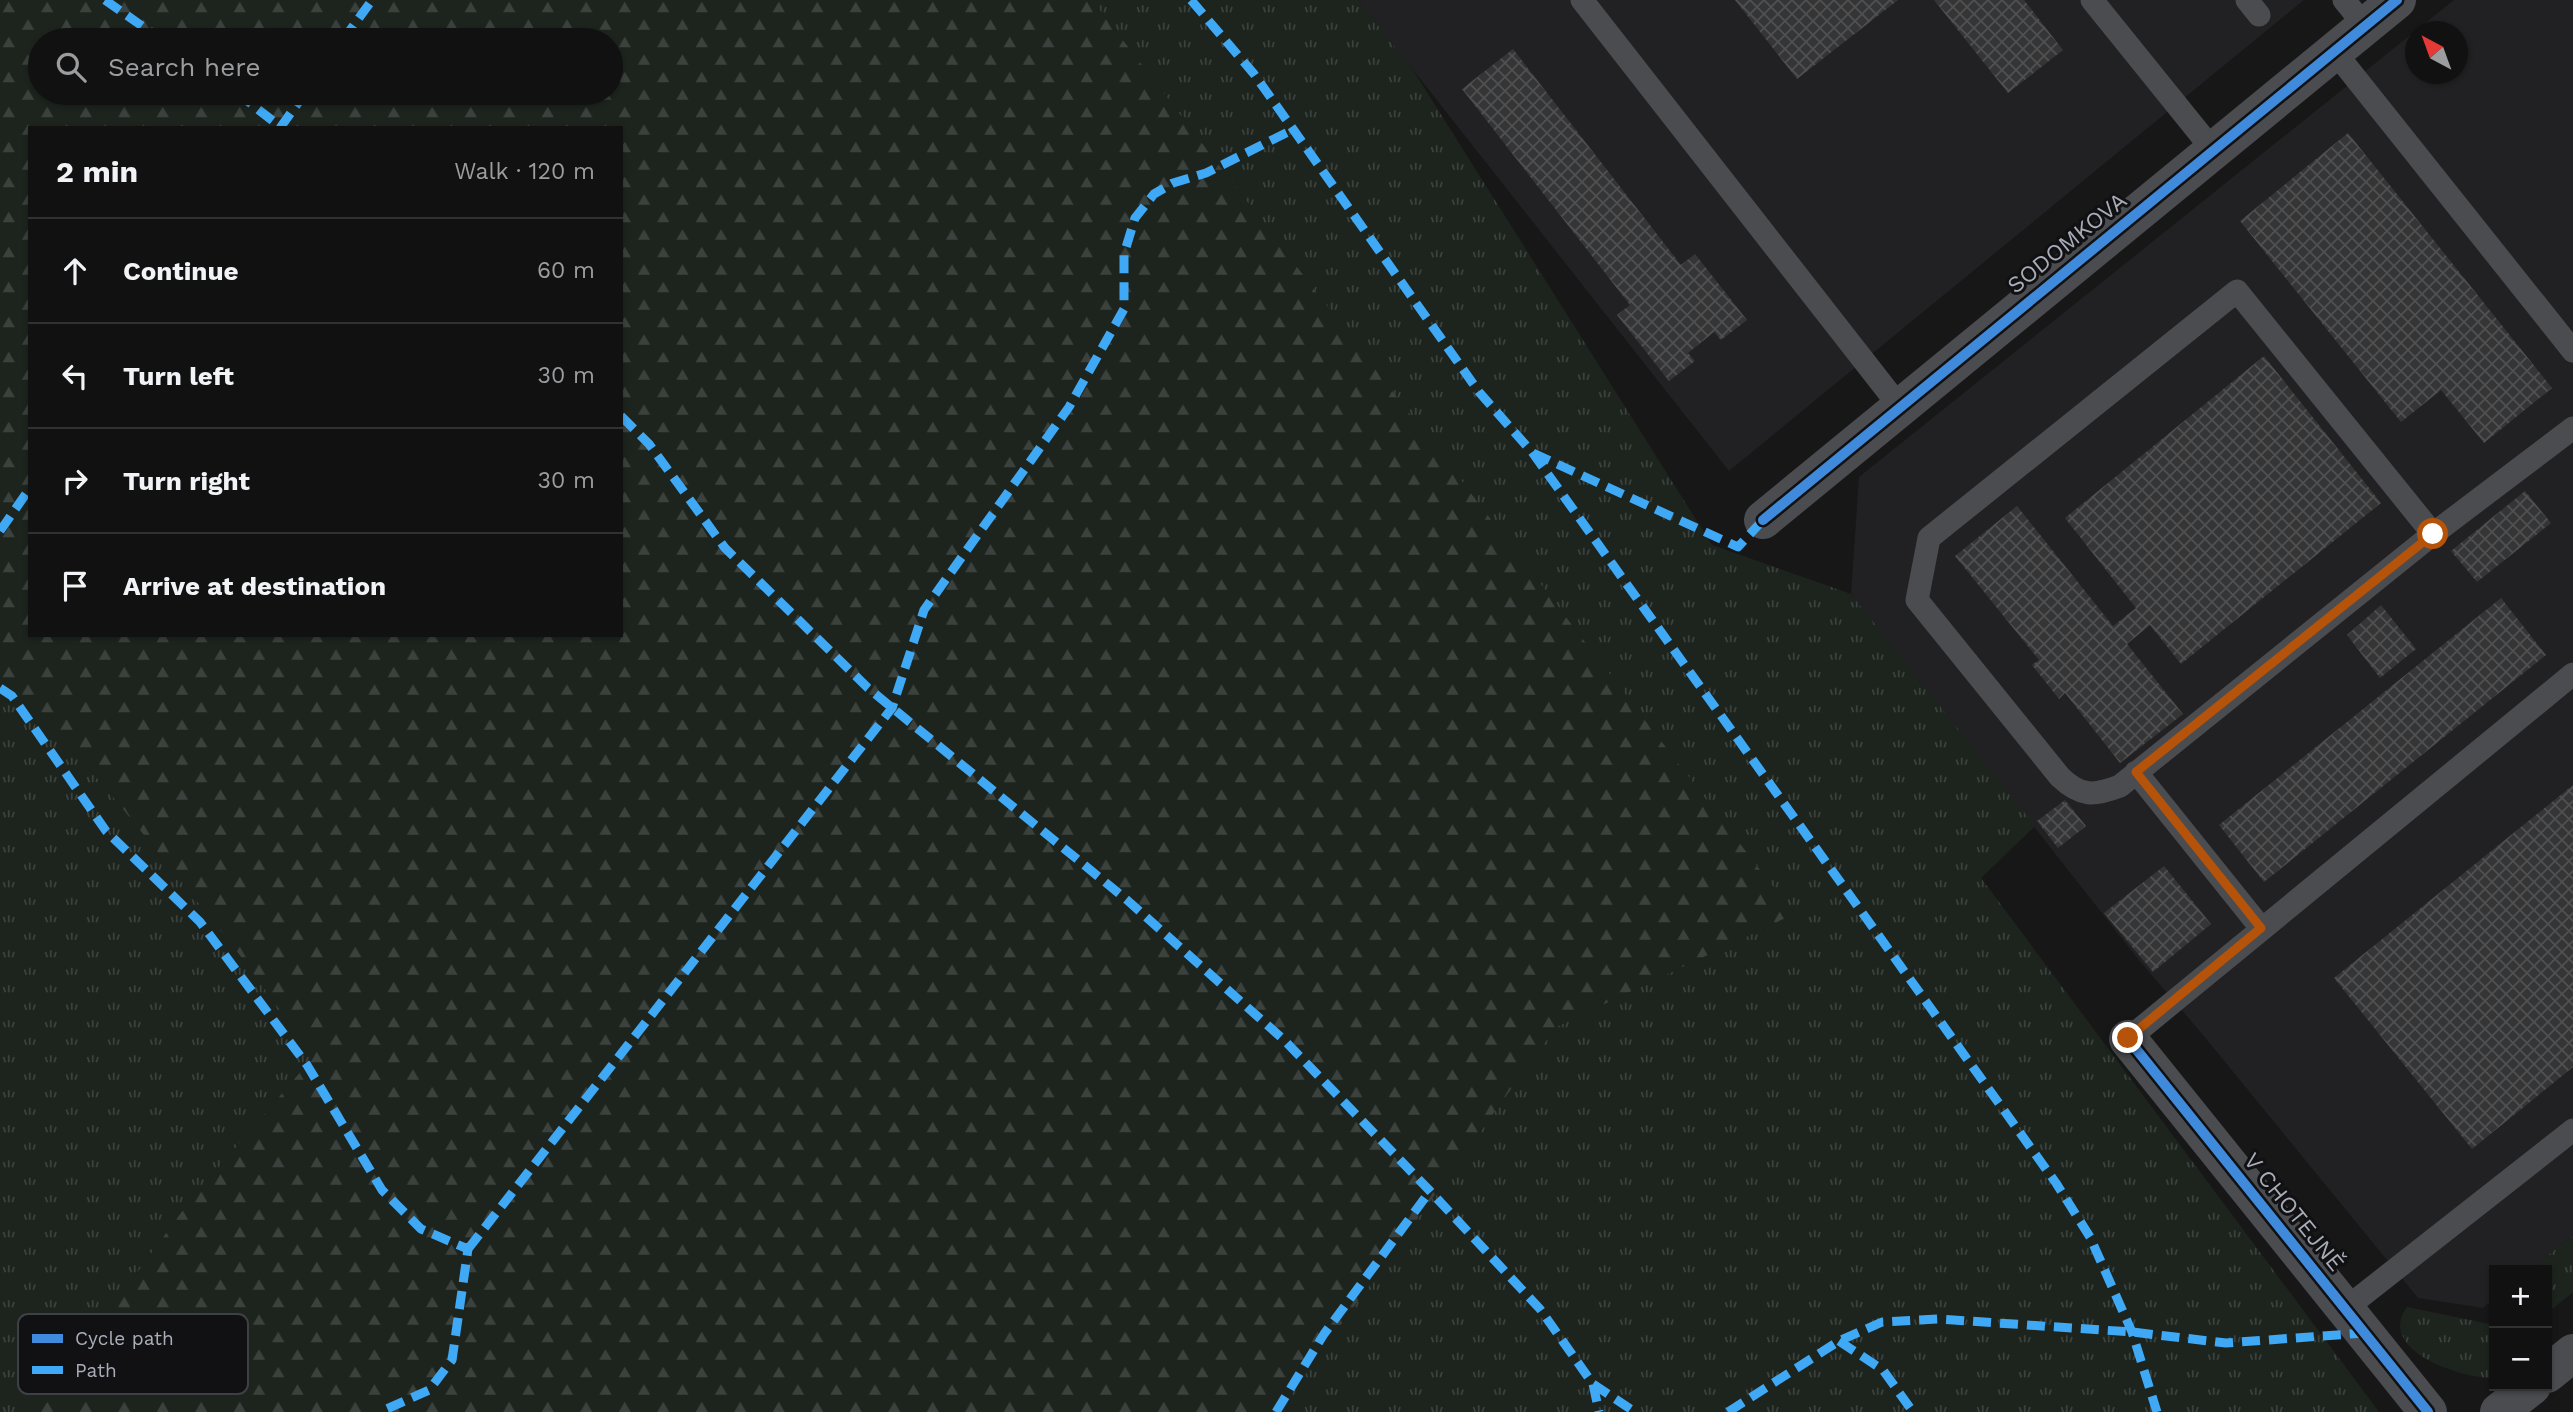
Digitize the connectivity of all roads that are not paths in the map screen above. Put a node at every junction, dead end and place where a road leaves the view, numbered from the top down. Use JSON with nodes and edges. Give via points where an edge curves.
{"nodes":[{"id":1,"x":1582,"y":0,"type":"edge"},
{"id":2,"x":2092,"y":0,"type":"edge"},
{"id":3,"x":2397,"y":0,"type":"edge"},
{"id":4,"x":2354,"y":13,"type":"edge"},
{"id":5,"x":2334,"y":51,"type":"junction"},
{"id":6,"x":2213,"y":150,"type":"junction"},
{"id":7,"x":2573,"y":351,"type":"edge"},
{"id":8,"x":1900,"y":407,"type":"junction"},
{"id":9,"x":2573,"y":428,"type":"edge"},
{"id":10,"x":1763,"y":520,"type":"dead end"},
{"id":11,"x":2433,"y":534,"type":"junction"},
{"id":12,"x":2573,"y":674,"type":"edge"},
{"id":13,"x":2136,"y":772,"type":"junction"},
{"id":14,"x":2261,"y":928,"type":"junction"},
{"id":15,"x":2128,"y":1038,"type":"joint"},
{"id":16,"x":2573,"y":1130,"type":"edge"},
{"id":17,"x":2345,"y":1309,"type":"junction"},
{"id":18,"x":2573,"y":1353,"type":"edge"},
{"id":19,"x":2552,"y":1370,"type":"edge"},
{"id":20,"x":2526,"y":1391,"type":"edge"},
{"id":21,"x":2428,"y":1412,"type":"edge"},
{"id":22,"x":2500,"y":1412,"type":"edge"}],
"edges":[{"from":1,"to":8,"type":"lane"},
{"from":2,"to":6,"type":"lane"},
{"from":3,"to":4,"type":"street","name":"SODOMKOVA"},
{"from":4,"to":5,"type":"street","name":"SODOMKOVA"},
{"from":5,"to":6,"type":"street","name":"SODOMKOVA"},
{"from":5,"to":7,"type":"lane"},
{"from":6,"to":8,"type":"street","name":"SODOMKOVA"},
{"from":8,"to":10,"type":"street","name":"SODOMKOVA"},
{"from":9,"to":11,"type":"lane"},
{"from":11,"to":13,"type":"lane"},
{"from":11,"to":13,"type":"lane","via":[[2237,291],[1928,538],[1917,600],[2060,777],[2086,794],[2120,786]]},
{"from":12,"to":14,"type":"lane"},
{"from":13,"to":14,"type":"lane"},
{"from":14,"to":15,"type":"lane"},
{"from":15,"to":17,"type":"street","name":"V CHOTEJNĚ"},
{"from":16,"to":17,"type":"lane"},
{"from":17,"to":21,"type":"street","name":"V CHOTEJNĚ"},
{"from":18,"to":19,"type":"street"},
{"from":20,"to":22,"type":"street"}]}
